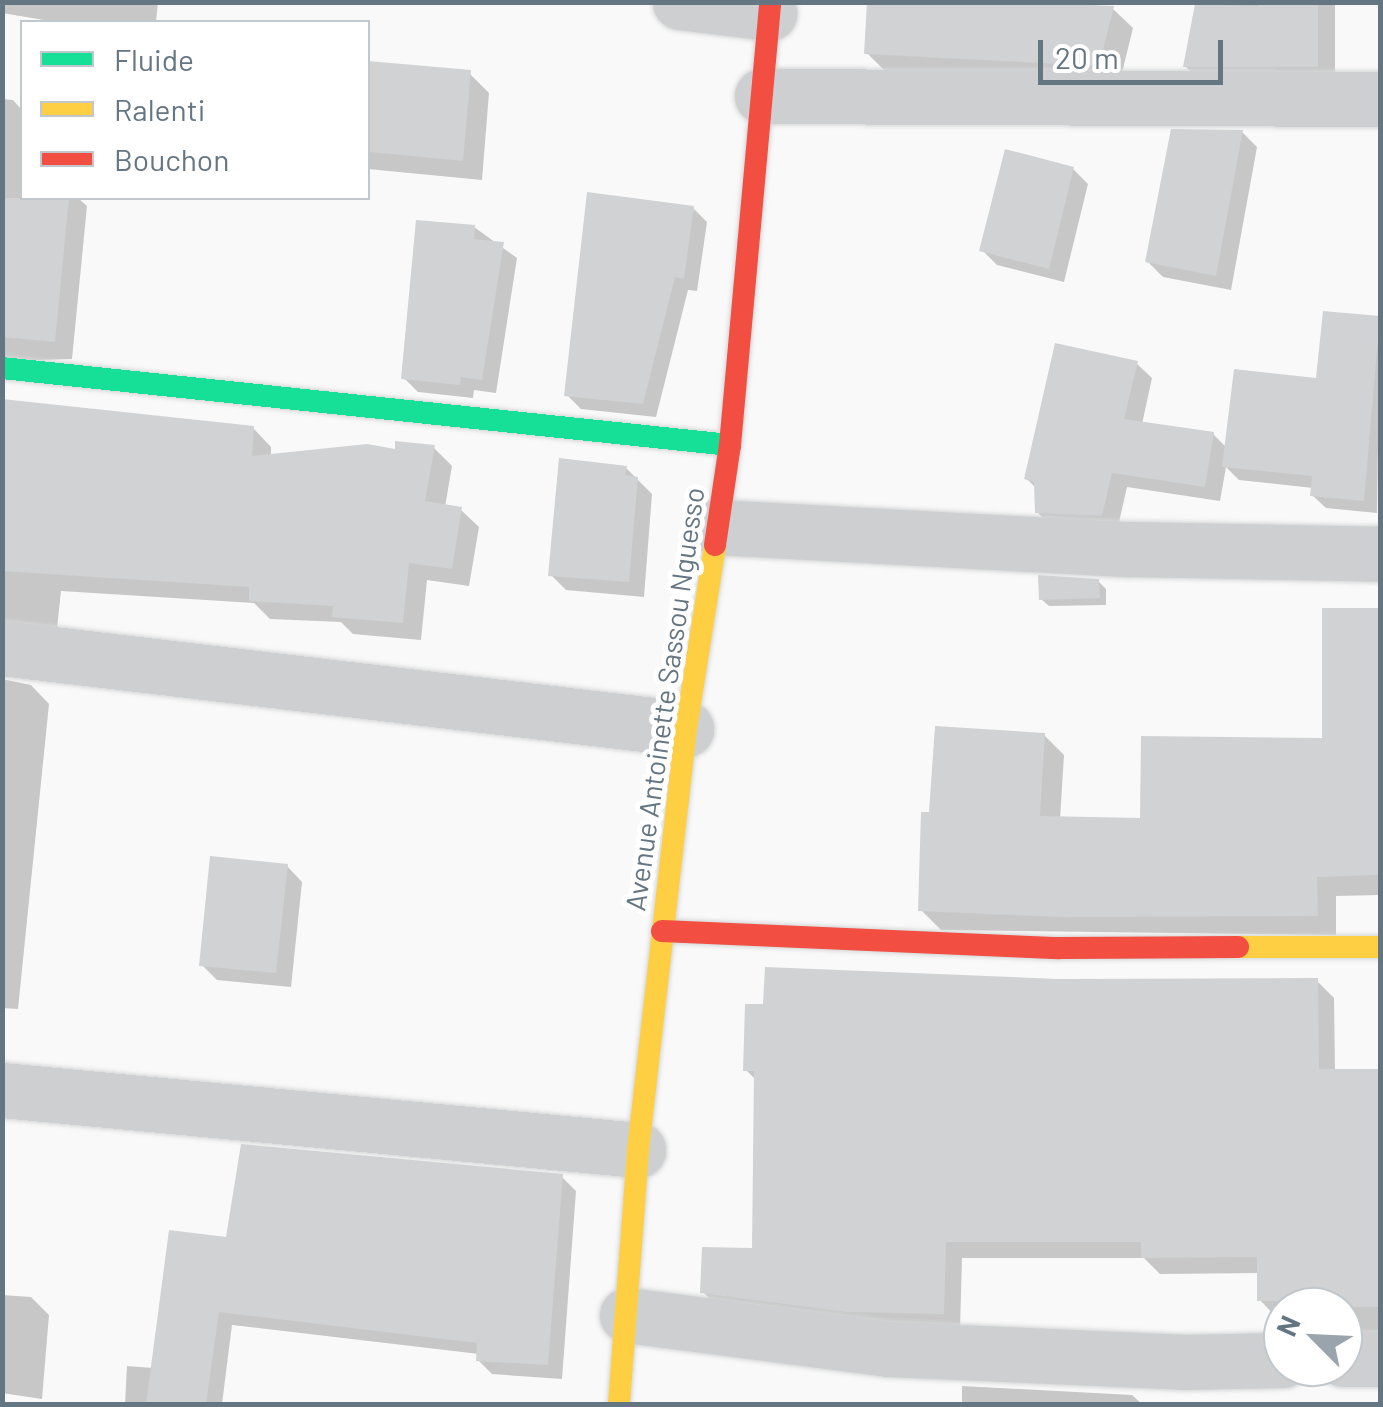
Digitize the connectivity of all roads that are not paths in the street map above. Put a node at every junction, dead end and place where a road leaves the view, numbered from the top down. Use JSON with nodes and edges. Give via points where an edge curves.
{"nodes":[{"id":1,"x":680,"y":2,"type":"edge"},
{"id":2,"x":769,"y":8,"type":"edge"},
{"id":3,"x":762,"y":96,"type":"junction"},
{"id":4,"x":1380,"y":99,"type":"edge"},
{"id":5,"x":2,"y":368,"type":"edge"},
{"id":6,"x":730,"y":445,"type":"junction"},
{"id":7,"x":716,"y":527,"type":"junction"},
{"id":8,"x":1380,"y":554,"type":"edge"},
{"id":9,"x":2,"y":648,"type":"edge"},
{"id":10,"x":686,"y":728,"type":"junction"},
{"id":11,"x":662,"y":931,"type":"junction"},
{"id":12,"x":1380,"y":947,"type":"edge"},
{"id":13,"x":2,"y":1090,"type":"edge"},
{"id":14,"x":638,"y":1150,"type":"junction"},
{"id":15,"x":627,"y":1315,"type":"junction"},
{"id":16,"x":1263,"y":1360,"type":"edge"},
{"id":17,"x":619,"y":1404,"type":"edge"}],
"edges":[{"from":1,"to":2,"type":"street"},
{"from":2,"to":3,"type":"street","name":"Avenue Antoinette Sassou Nguesso"},
{"from":3,"to":4,"type":"street"},
{"from":3,"to":6,"type":"street","name":"Avenue Antoinette Sassou Nguesso"},
{"from":5,"to":6,"type":"street"},
{"from":6,"to":7,"type":"street","name":"Avenue Antoinette Sassou Nguesso"},
{"from":7,"to":8,"type":"street","via":[[1128,549]]},
{"from":7,"to":10,"type":"street","name":"Avenue Antoinette Sassou Nguesso"},
{"from":9,"to":10,"type":"street"},
{"from":10,"to":11,"type":"street","name":"Avenue Antoinette Sassou Nguesso"},
{"from":11,"to":12,"type":"street","via":[[1059,948]]},
{"from":11,"to":14,"type":"street","name":"Avenue Antoinette Sassou Nguesso"},
{"from":13,"to":14,"type":"street"},
{"from":14,"to":15,"type":"street","name":"Avenue Antoinette Sassou Nguesso"},
{"from":15,"to":16,"type":"street","via":[[890,1349]]},
{"from":15,"to":17,"type":"street","name":"Avenue Antoinette Sassou Nguesso"}]}
